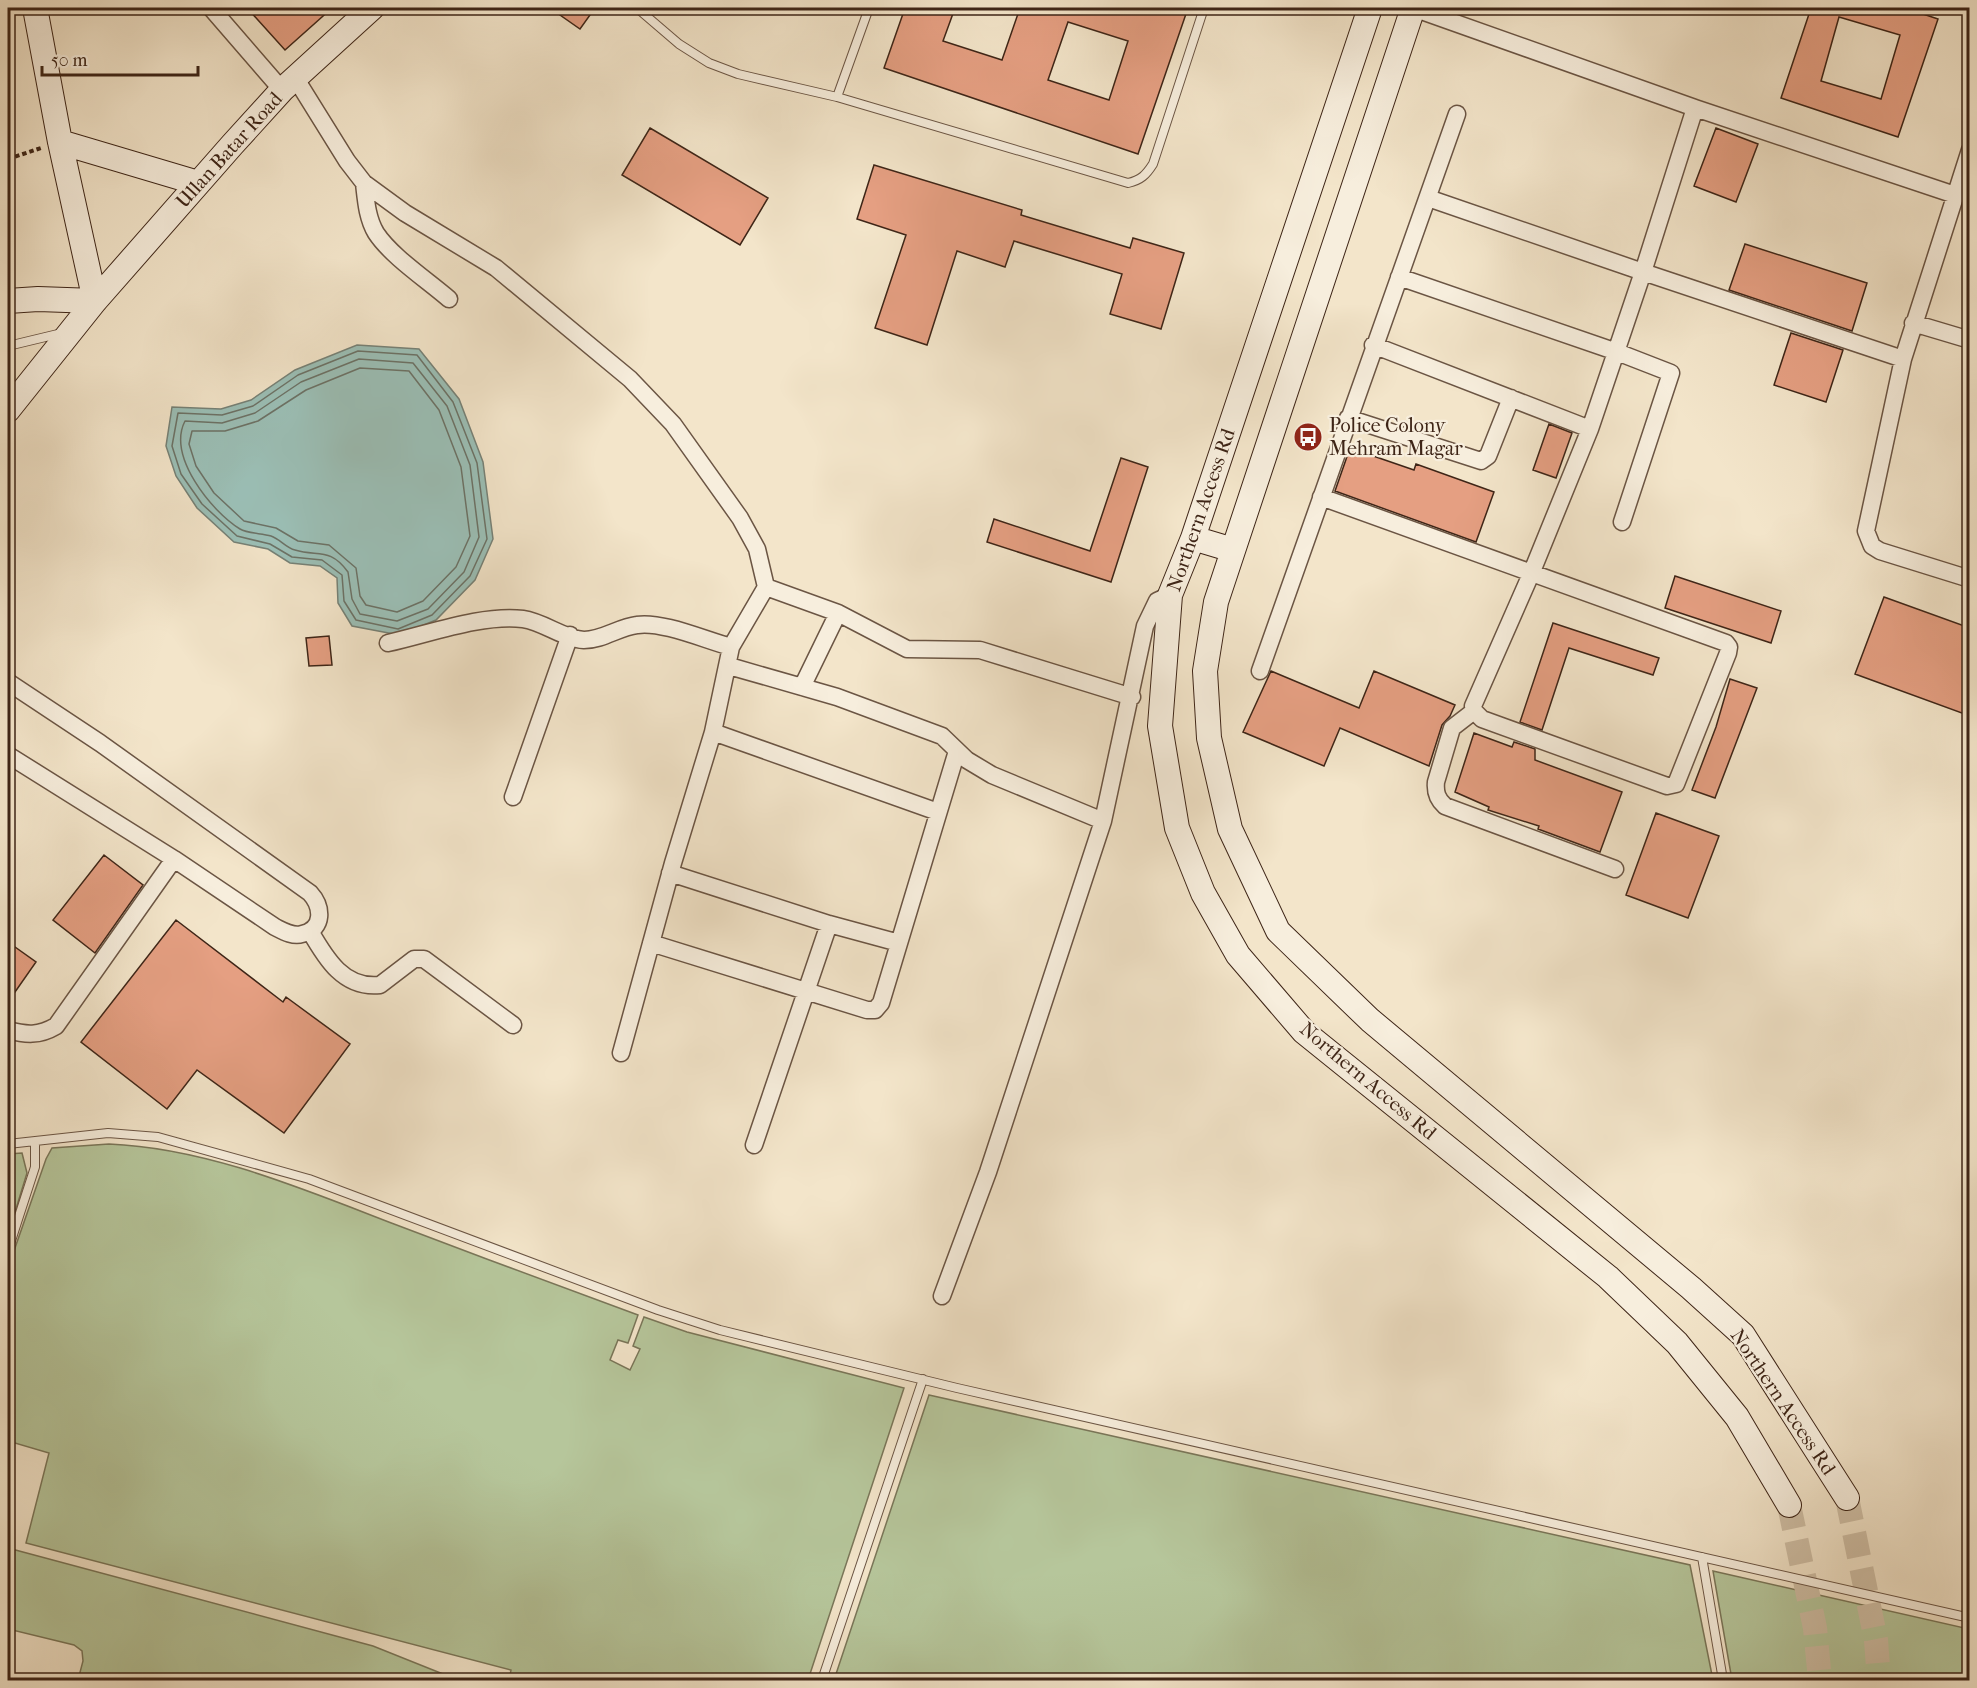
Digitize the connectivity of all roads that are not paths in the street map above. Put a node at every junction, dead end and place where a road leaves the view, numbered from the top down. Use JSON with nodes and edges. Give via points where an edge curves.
{"nodes":[{"id":1,"x":35,"y":8,"type":"edge"},
{"id":2,"x":211,"y":8,"type":"edge"},
{"id":3,"x":372,"y":8,"type":"edge"},
{"id":4,"x":639,"y":8,"type":"edge"},
{"id":5,"x":869,"y":8,"type":"edge"},
{"id":6,"x":1204,"y":8,"type":"edge"},
{"id":7,"x":1370,"y":8,"type":"edge"},
{"id":8,"x":1413,"y":8,"type":"edge"},
{"id":9,"x":289,"y":84,"type":"junction"},
{"id":10,"x":837,"y":97,"type":"junction"},
{"id":11,"x":1695,"y":108,"type":"junction"},
{"id":12,"x":1457,"y":114,"type":"dead end"},
{"id":13,"x":60,"y":142,"type":"junction"},
{"id":14,"x":1970,"y":150,"type":"edge"},
{"id":15,"x":198,"y":183,"type":"junction"},
{"id":16,"x":364,"y":183,"type":"junction"},
{"id":17,"x":1955,"y":195,"type":"junction"},
{"id":18,"x":1428,"y":198,"type":"junction"},
{"id":19,"x":1643,"y":272,"type":"junction"},
{"id":20,"x":1399,"y":277,"type":"junction"},
{"id":21,"x":449,"y":299,"type":"dead end"},
{"id":22,"x":95,"y":301,"type":"junction"},
{"id":23,"x":8,"y":302,"type":"edge"},
{"id":24,"x":1913,"y":323,"type":"junction"},
{"id":25,"x":71,"y":331,"type":"junction"},
{"id":26,"x":1970,"y":340,"type":"edge"},
{"id":27,"x":1373,"y":345,"type":"junction"},
{"id":28,"x":8,"y":346,"type":"edge"},
{"id":29,"x":1617,"y":351,"type":"junction"},
{"id":30,"x":1903,"y":359,"type":"junction"},
{"id":31,"x":1511,"y":399,"type":"junction"},
{"id":32,"x":8,"y":410,"type":"edge"},
{"id":33,"x":1348,"y":418,"type":"junction"},
{"id":34,"x":1590,"y":429,"type":"junction"},
{"id":35,"x":1321,"y":497,"type":"junction"},
{"id":36,"x":1622,"y":522,"type":"dead end"},
{"id":37,"x":1193,"y":538,"type":"junction"},
{"id":38,"x":1233,"y":550,"type":"junction"},
{"id":39,"x":1531,"y":574,"type":"junction"},
{"id":40,"x":1970,"y":579,"type":"edge"},
{"id":41,"x":766,"y":588,"type":"junction"},
{"id":42,"x":1170,"y":596,"type":"junction"},
{"id":43,"x":838,"y":613,"type":"junction"},
{"id":44,"x":570,"y":635,"type":"junction"},
{"id":45,"x":388,"y":644,"type":"dead end"},
{"id":46,"x":730,"y":647,"type":"junction"},
{"id":47,"x":729,"y":666,"type":"junction"},
{"id":48,"x":1260,"y":671,"type":"dead end"},
{"id":49,"x":8,"y":682,"type":"edge"},
{"id":50,"x":802,"y":687,"type":"junction"},
{"id":51,"x":1132,"y":697,"type":"junction"},
{"id":52,"x":1474,"y":711,"type":"junction"},
{"id":53,"x":713,"y":732,"type":"junction"},
{"id":54,"x":957,"y":751,"type":"junction"},
{"id":55,"x":8,"y":755,"type":"edge"},
{"id":56,"x":513,"y":797,"type":"dead end"},
{"id":57,"x":938,"y":812,"type":"junction"},
{"id":58,"x":1103,"y":821,"type":"junction"},
{"id":59,"x":174,"y":859,"type":"junction"},
{"id":60,"x":1616,"y":869,"type":"dead end"},
{"id":61,"x":670,"y":873,"type":"junction"},
{"id":62,"x":829,"y":924,"type":"junction"},
{"id":63,"x":310,"y":931,"type":"junction"},
{"id":64,"x":651,"y":943,"type":"junction"},
{"id":65,"x":899,"y":943,"type":"junction"},
{"id":66,"x":808,"y":991,"type":"junction"},
{"id":67,"x":513,"y":1025,"type":"dead end"},
{"id":68,"x":8,"y":1030,"type":"edge"},
{"id":69,"x":621,"y":1053,"type":"dead end"},
{"id":70,"x":35,"y":1141,"type":"junction"},
{"id":71,"x":8,"y":1144,"type":"edge"},
{"id":72,"x":754,"y":1145,"type":"dead end"},
{"id":73,"x":8,"y":1250,"type":"edge"},
{"id":74,"x":942,"y":1296,"type":"dead end"},
{"id":75,"x":923,"y":1379,"type":"junction"},
{"id":76,"x":1847,"y":1498,"type":"tunnel mouth"},
{"id":77,"x":1789,"y":1504,"type":"tunnel mouth"},
{"id":78,"x":1702,"y":1557,"type":"junction"},
{"id":79,"x":1970,"y":1618,"type":"edge"},
{"id":80,"x":822,"y":1680,"type":"edge"},
{"id":81,"x":1723,"y":1680,"type":"edge"}],
"edges":[{"from":1,"to":13,"type":"main road"},
{"from":2,"to":9,"type":"street"},
{"from":3,"to":9,"type":"main road","name":"Ullan Batar Road"},
{"from":4,"to":10,"type":"lane","via":[[679,44],[709,63],[738,74]]},
{"from":5,"to":10,"type":"lane"},
{"from":6,"to":10,"type":"lane","via":[[1153,164],[1146,175],[1128,183]]},
{"from":7,"to":37,"type":"main road","name":"Northern Access Rd"},
{"from":8,"to":11,"type":"street"},
{"from":8,"to":38,"type":"main road","name":"Northern Access Rd"},
{"from":9,"to":15,"type":"main road","name":"Ullan Batar Road"},
{"from":9,"to":16,"type":"street"},
{"from":11,"to":17,"type":"street"},
{"from":11,"to":19,"type":"street"},
{"from":12,"to":18,"type":"street"},
{"from":13,"to":15,"type":"main road"},
{"from":13,"to":22,"type":"main road"},
{"from":14,"to":17,"type":"street"},
{"from":15,"to":22,"type":"main road","name":"Ullan Batar Road"},
{"from":16,"to":21,"type":"street","via":[[368,213],[376,233]]},
{"from":16,"to":41,"type":"street","via":[[405,213],[496,268],[630,379],[673,424],[740,518],[757,549]]},
{"from":17,"to":24,"type":"street"},
{"from":18,"to":19,"type":"street"},
{"from":18,"to":20,"type":"street"},
{"from":19,"to":29,"type":"street"},
{"from":19,"to":30,"type":"street"},
{"from":20,"to":27,"type":"street"},
{"from":20,"to":29,"type":"street"},
{"from":22,"to":23,"type":"main road"},
{"from":22,"to":25,"type":"main road","name":"Ullan Batar Road"},
{"from":24,"to":26,"type":"street"},
{"from":24,"to":30,"type":"street"},
{"from":25,"to":28,"type":"lane"},
{"from":25,"to":32,"type":"main road","name":"Ullan Batar Road"},
{"from":27,"to":31,"type":"street"},
{"from":27,"to":33,"type":"street"},
{"from":29,"to":34,"type":"street"},
{"from":29,"to":36,"type":"street","via":[[1671,374]]},
{"from":30,"to":40,"type":"street","via":[[1866,520],[1868,541],[1880,550]]},
{"from":31,"to":33,"type":"street","via":[[1488,456],[1481,461]]},
{"from":31,"to":34,"type":"street"},
{"from":33,"to":35,"type":"street"},
{"from":34,"to":39,"type":"street"},
{"from":35,"to":39,"type":"street"},
{"from":35,"to":48,"type":"street"},
{"from":37,"to":38,"type":"main road"},
{"from":37,"to":42,"type":"main road","name":"Northern Access Rd"},
{"from":38,"to":76,"type":"main road","name":"Northern Access Rd","via":[[1216,602],[1205,671],[1209,738],[1230,829],[1278,931],[1371,1020],[1743,1335]]},
{"from":39,"to":52,"type":"street","via":[[1475,698]]},
{"from":39,"to":52,"type":"street","via":[[1728,645],[1728,654],[1678,781],[1667,786],[1482,720]]},
{"from":41,"to":43,"type":"street"},
{"from":41,"to":46,"type":"street"},
{"from":42,"to":51,"type":"street","via":[[1157,601],[1151,609]]},
{"from":42,"to":77,"type":"main road","name":"Northern Access Rd","via":[[1160,726],[1177,828],[1203,893],[1238,956],[1304,1032],[1608,1278],[1677,1343],[1737,1417]]},
{"from":43,"to":50,"type":"street"},
{"from":43,"to":51,"type":"street","via":[[895,646],[980,650]]},
{"from":44,"to":45,"type":"street","via":[[535,621],[500,619]]},
{"from":44,"to":46,"type":"street","via":[[591,639],[650,624]]},
{"from":44,"to":56,"type":"street"},
{"from":46,"to":47,"type":"street"},
{"from":47,"to":50,"type":"street"},
{"from":47,"to":53,"type":"street"},
{"from":49,"to":63,"type":"street","via":[[310,893],[321,910]]},
{"from":50,"to":54,"type":"street","via":[[942,736]]},
{"from":51,"to":58,"type":"street"},
{"from":52,"to":60,"type":"street","via":[[1452,728],[1436,782],[1440,801]]},
{"from":53,"to":57,"type":"street"},
{"from":53,"to":61,"type":"street"},
{"from":54,"to":57,"type":"street"},
{"from":54,"to":58,"type":"street","via":[[992,775]]},
{"from":55,"to":59,"type":"street"},
{"from":57,"to":65,"type":"street"},
{"from":58,"to":74,"type":"street","via":[[988,1172]]},
{"from":59,"to":63,"type":"street","via":[[275,927],[292,934]]},
{"from":59,"to":68,"type":"street","via":[[56,1026],[27,1035]]},
{"from":61,"to":62,"type":"street"},
{"from":61,"to":64,"type":"street"},
{"from":62,"to":65,"type":"street"},
{"from":62,"to":66,"type":"street"},
{"from":63,"to":67,"type":"street","via":[[324,957],[340,974],[356,983],[380,985],[414,959],[424,959]]},
{"from":64,"to":66,"type":"street"},
{"from":64,"to":69,"type":"street"},
{"from":65,"to":66,"type":"street","via":[[881,1004],[875,1010]]},
{"from":66,"to":72,"type":"street"},
{"from":70,"to":71,"type":"lane"},
{"from":70,"to":73,"type":"lane","via":[[35,1167]]},
{"from":70,"to":75,"type":"lane","via":[[132,1133],[200,1147],[309,1179],[720,1330]]},
{"from":75,"to":78,"type":"lane"},
{"from":75,"to":80,"type":"lane"},
{"from":78,"to":79,"type":"lane"},
{"from":78,"to":81,"type":"lane"}]}
